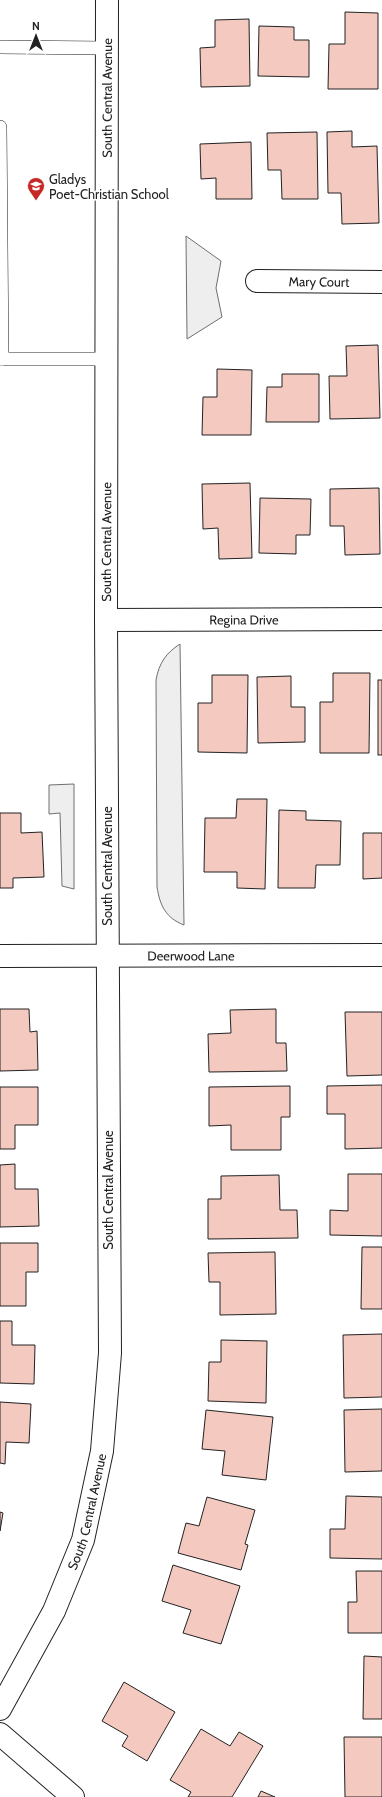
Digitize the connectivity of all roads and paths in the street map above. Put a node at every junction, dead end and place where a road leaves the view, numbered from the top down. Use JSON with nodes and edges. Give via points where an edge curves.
{"nodes":[{"id":1,"x":107,"y":0,"type":"edge"},
{"id":2,"x":0,"y":47,"type":"edge"},
{"id":3,"x":107,"y":48,"type":"junction"},
{"id":4,"x":0,"y":127,"type":"edge"},
{"id":5,"x":257,"y":281,"type":"dead end"},
{"id":6,"x":382,"y":282,"type":"edge"},
{"id":7,"x":1,"y":358,"type":"edge"},
{"id":8,"x":107,"y":360,"type":"junction"},
{"id":9,"x":382,"y":619,"type":"edge"},
{"id":10,"x":106,"y":620,"type":"junction"},
{"id":11,"x":382,"y":955,"type":"edge"},
{"id":12,"x":0,"y":956,"type":"edge"},
{"id":13,"x":107,"y":956,"type":"junction"},
{"id":14,"x":0,"y":1709,"type":"edge"},
{"id":15,"x":0,"y":1734,"type":"edge"},
{"id":16,"x":73,"y":1797,"type":"edge"}],
"edges":[{"from":1,"to":3,"type":"street","name":"South Central Avenue"},
{"from":2,"to":3,"type":"lane"},
{"from":3,"to":8,"type":"street","name":"South Central Avenue"},
{"from":4,"to":7,"type":"lane"},
{"from":5,"to":6,"type":"street","name":"Mary Court"},
{"from":7,"to":8,"type":"lane"},
{"from":8,"to":10,"type":"street","name":"South Central Avenue"},
{"from":9,"to":10,"type":"street","name":"Regina Drive"},
{"from":10,"to":13,"type":"street","name":"South Central Avenue"},
{"from":11,"to":13,"type":"street","name":"Deerwood Lane"},
{"from":12,"to":13,"type":"street","name":"Deerwood Lane"},
{"from":13,"to":14,"type":"street","name":"South Central Avenue","via":[[110,1353],[102,1451],[83,1540],[54,1611]]},
{"from":15,"to":16,"type":"street"}]}
